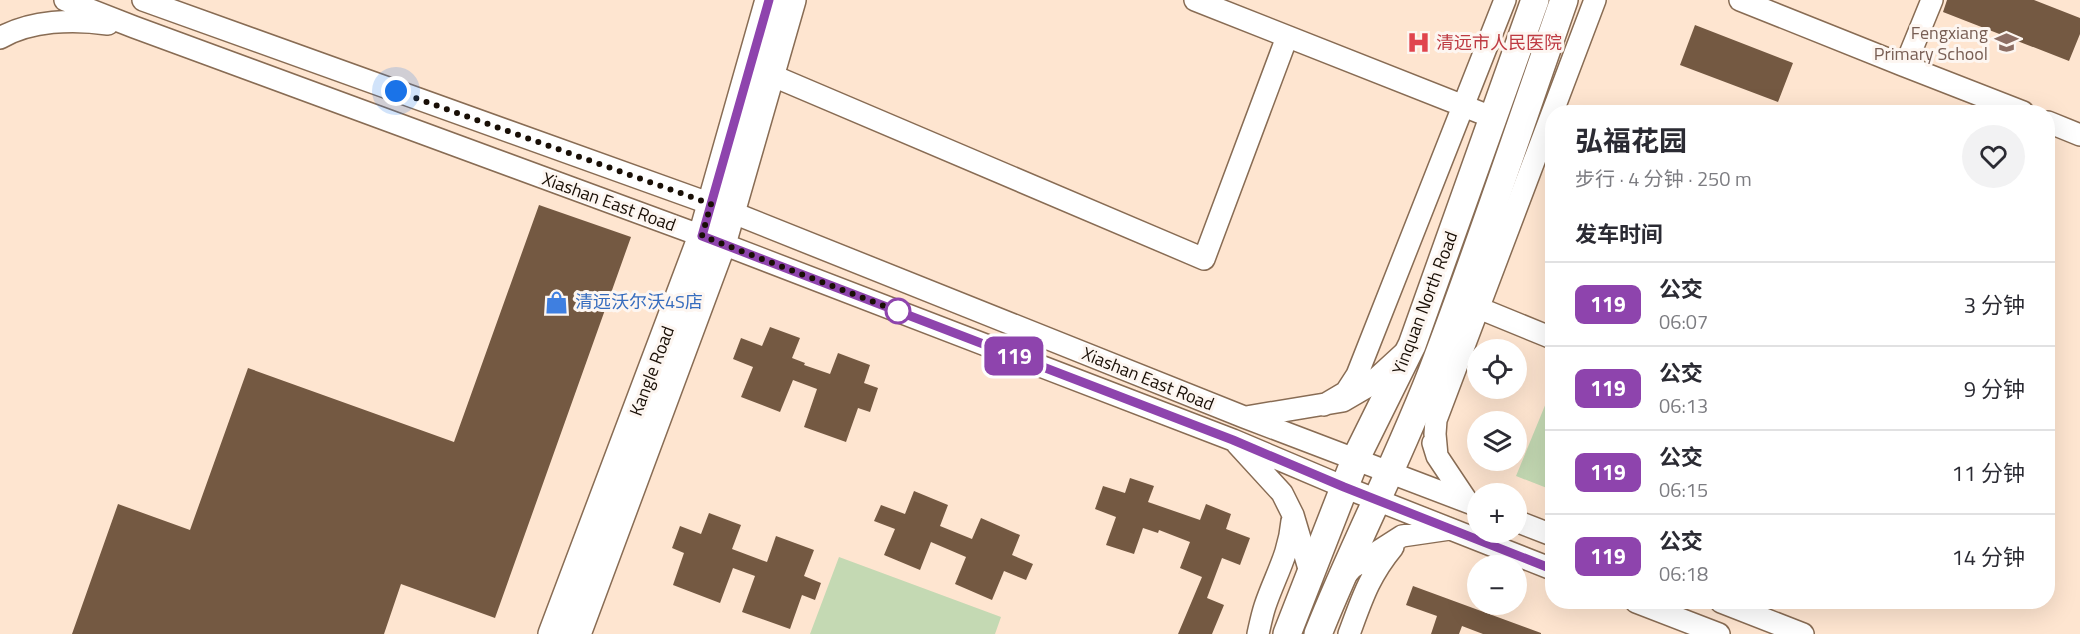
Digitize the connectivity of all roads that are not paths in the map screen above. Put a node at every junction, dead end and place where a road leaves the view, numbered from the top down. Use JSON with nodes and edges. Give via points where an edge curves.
{"nodes":[{"id":1,"x":65,"y":0,"type":"edge"},
{"id":2,"x":770,"y":0,"type":"edge"},
{"id":3,"x":792,"y":0,"type":"edge"},
{"id":4,"x":1195,"y":0,"type":"edge"},
{"id":5,"x":1505,"y":0,"type":"edge"},
{"id":6,"x":1535,"y":0,"type":"edge"},
{"id":7,"x":1564,"y":0,"type":"edge"},
{"id":8,"x":1595,"y":0,"type":"edge"},
{"id":9,"x":1740,"y":0,"type":"edge"},
{"id":10,"x":1932,"y":0,"type":"edge"},
{"id":11,"x":147,"y":1,"type":"edge"},
{"id":12,"x":134,"y":27,"type":"junction"},
{"id":13,"x":1287,"y":37,"type":"junction"},
{"id":14,"x":0,"y":38,"type":"edge"},
{"id":15,"x":1905,"y":66,"type":"junction"},
{"id":16,"x":771,"y":75,"type":"junction"},
{"id":17,"x":1551,"y":105,"type":"edge"},
{"id":18,"x":2005,"y":105,"type":"edge"},
{"id":19,"x":1464,"y":107,"type":"junction"},
{"id":20,"x":1494,"y":118,"type":"junction"},
{"id":21,"x":1545,"y":120,"type":"edge"},
{"id":22,"x":2055,"y":125,"type":"edge"},
{"id":23,"x":2080,"y":135,"type":"edge"},
{"id":24,"x":721,"y":209,"type":"junction"},
{"id":25,"x":712,"y":240,"type":"junction"},
{"id":26,"x":1468,"y":304,"type":"junction"},
{"id":27,"x":1545,"y":335,"type":"edge"},
{"id":28,"x":1412,"y":345,"type":"junction"},
{"id":29,"x":1437,"y":361,"type":"junction"},
{"id":30,"x":1324,"y":405,"type":"junction"},
{"id":31,"x":1244,"y":417,"type":"junction"},
{"id":32,"x":1233,"y":440,"type":"junction"},
{"id":33,"x":1437,"y":456,"type":"junction"},
{"id":34,"x":1355,"y":460,"type":"junction"},
{"id":35,"x":1389,"y":472,"type":"junction"},
{"id":36,"x":1344,"y":487,"type":"junction"},
{"id":37,"x":1467,"y":497,"type":"edge"},
{"id":38,"x":1378,"y":499,"type":"junction"},
{"id":39,"x":1467,"y":502,"type":"edge"},
{"id":40,"x":1293,"y":515,"type":"junction"},
{"id":41,"x":1527,"y":525,"type":"edge"},
{"id":42,"x":1451,"y":529,"type":"junction"},
{"id":43,"x":1545,"y":532,"type":"edge"},
{"id":44,"x":1402,"y":536,"type":"junction"},
{"id":45,"x":1545,"y":566,"type":"edge"},
{"id":46,"x":1310,"y":572,"type":"junction"},
{"id":47,"x":1338,"y":583,"type":"junction"},
{"id":48,"x":1654,"y":609,"type":"edge"},
{"id":49,"x":1739,"y":609,"type":"edge"},
{"id":50,"x":552,"y":634,"type":"edge"},
{"id":51,"x":577,"y":634,"type":"edge"},
{"id":52,"x":1258,"y":634,"type":"edge"},
{"id":53,"x":1287,"y":634,"type":"edge"},
{"id":54,"x":1318,"y":634,"type":"edge"},
{"id":55,"x":1349,"y":634,"type":"edge"},
{"id":56,"x":1719,"y":634,"type":"edge"},
{"id":57,"x":1803,"y":634,"type":"edge"}],
"edges":[{"from":1,"to":12,"type":"street","name":"Xiashan East Road"},
{"from":2,"to":24,"type":"main road","name":"Kangle Road"},
{"from":3,"to":16,"type":"main road","name":"Kangle Road"},
{"from":4,"to":13,"type":"street"},
{"from":5,"to":19,"type":"street","name":"Yinquan North Road"},
{"from":6,"to":20,"type":"main road","name":"Yinquan North Road"},
{"from":7,"to":26,"type":"main road","name":"Yinquan North Road"},
{"from":8,"to":17,"type":"street","name":"Yinquan North Road"},
{"from":9,"to":15,"type":"street"},
{"from":10,"to":15,"type":"street"},
{"from":11,"to":24,"type":"street","name":"Xiashan East Road"},
{"from":12,"to":14,"type":"street","via":[[64,22],[20,29]]},
{"from":12,"to":25,"type":"street","name":"Xiashan East Road"},
{"from":13,"to":16,"type":"street","via":[[1204,259]]},
{"from":13,"to":19,"type":"street"},
{"from":15,"to":18,"type":"street"},
{"from":16,"to":24,"type":"main road","name":"Kangle Road"},
{"from":19,"to":20,"type":"street"},
{"from":19,"to":30,"type":"street","name":"Yinquan North Road","via":[[1357,375],[1346,392]]},
{"from":20,"to":28,"type":"main road","name":"Yinquan North Road"},
{"from":21,"to":26,"type":"street","name":"Yinquan North Road"},
{"from":22,"to":23,"type":"street"},
{"from":24,"to":25,"type":"main road","name":"Kangle Road"},
{"from":24,"to":31,"type":"street","name":"Xiashan East Road"},
{"from":25,"to":32,"type":"street","name":"Xiashan East Road"},
{"from":25,"to":50,"type":"main road","name":"Kangle Road"},
{"from":25,"to":51,"type":"main road","name":"Kangle Road"},
{"from":26,"to":27,"type":"street"},
{"from":26,"to":29,"type":"main road","name":"Yinquan North Road"},
{"from":26,"to":33,"type":"street","name":"Yinquan North Road","via":[[1436,420]]},
{"from":28,"to":30,"type":"street","via":[[1366,387],[1343,401]]},
{"from":28,"to":34,"type":"main road","name":"Yinquan North Road"},
{"from":29,"to":33,"type":"street","via":[[1430,429]]},
{"from":29,"to":35,"type":"main road","name":"Yinquan North Road"},
{"from":30,"to":31,"type":"street"},
{"from":31,"to":34,"type":"street","name":"Xiashan East Road"},
{"from":32,"to":36,"type":"street","name":"Xiashan East Road"},
{"from":32,"to":40,"type":"street","via":[[1282,493]]},
{"from":33,"to":37,"type":"street"},
{"from":34,"to":35,"type":"street","name":"Xiashan East Road"},
{"from":34,"to":36,"type":"main road","name":"Yinquan North Road"},
{"from":35,"to":38,"type":"main road","name":"Yinquan North Road"},
{"from":35,"to":39,"type":"street","name":"Xiashan East Road"},
{"from":36,"to":38,"type":"street","name":"Xiashan East Road"},
{"from":36,"to":46,"type":"main road","name":"Yinquan North Road"},
{"from":38,"to":42,"type":"street","name":"Xiashan East Road"},
{"from":38,"to":47,"type":"main road","name":"Yinquan North Road"},
{"from":40,"to":46,"type":"street"},
{"from":40,"to":52,"type":"street","via":[[1290,542]]},
{"from":41,"to":43,"type":"street"},
{"from":42,"to":44,"type":"street"},
{"from":42,"to":45,"type":"street","name":"Xiashan East Road"},
{"from":44,"to":47,"type":"street","via":[[1352,568]]},
{"from":44,"to":55,"type":"street","via":[[1377,566]]},
{"from":46,"to":53,"type":"main road","name":"Yinquan North Road"},
{"from":47,"to":54,"type":"main road","name":"Yinquan North Road"},
{"from":48,"to":56,"type":"street"},
{"from":49,"to":57,"type":"street"}]}
